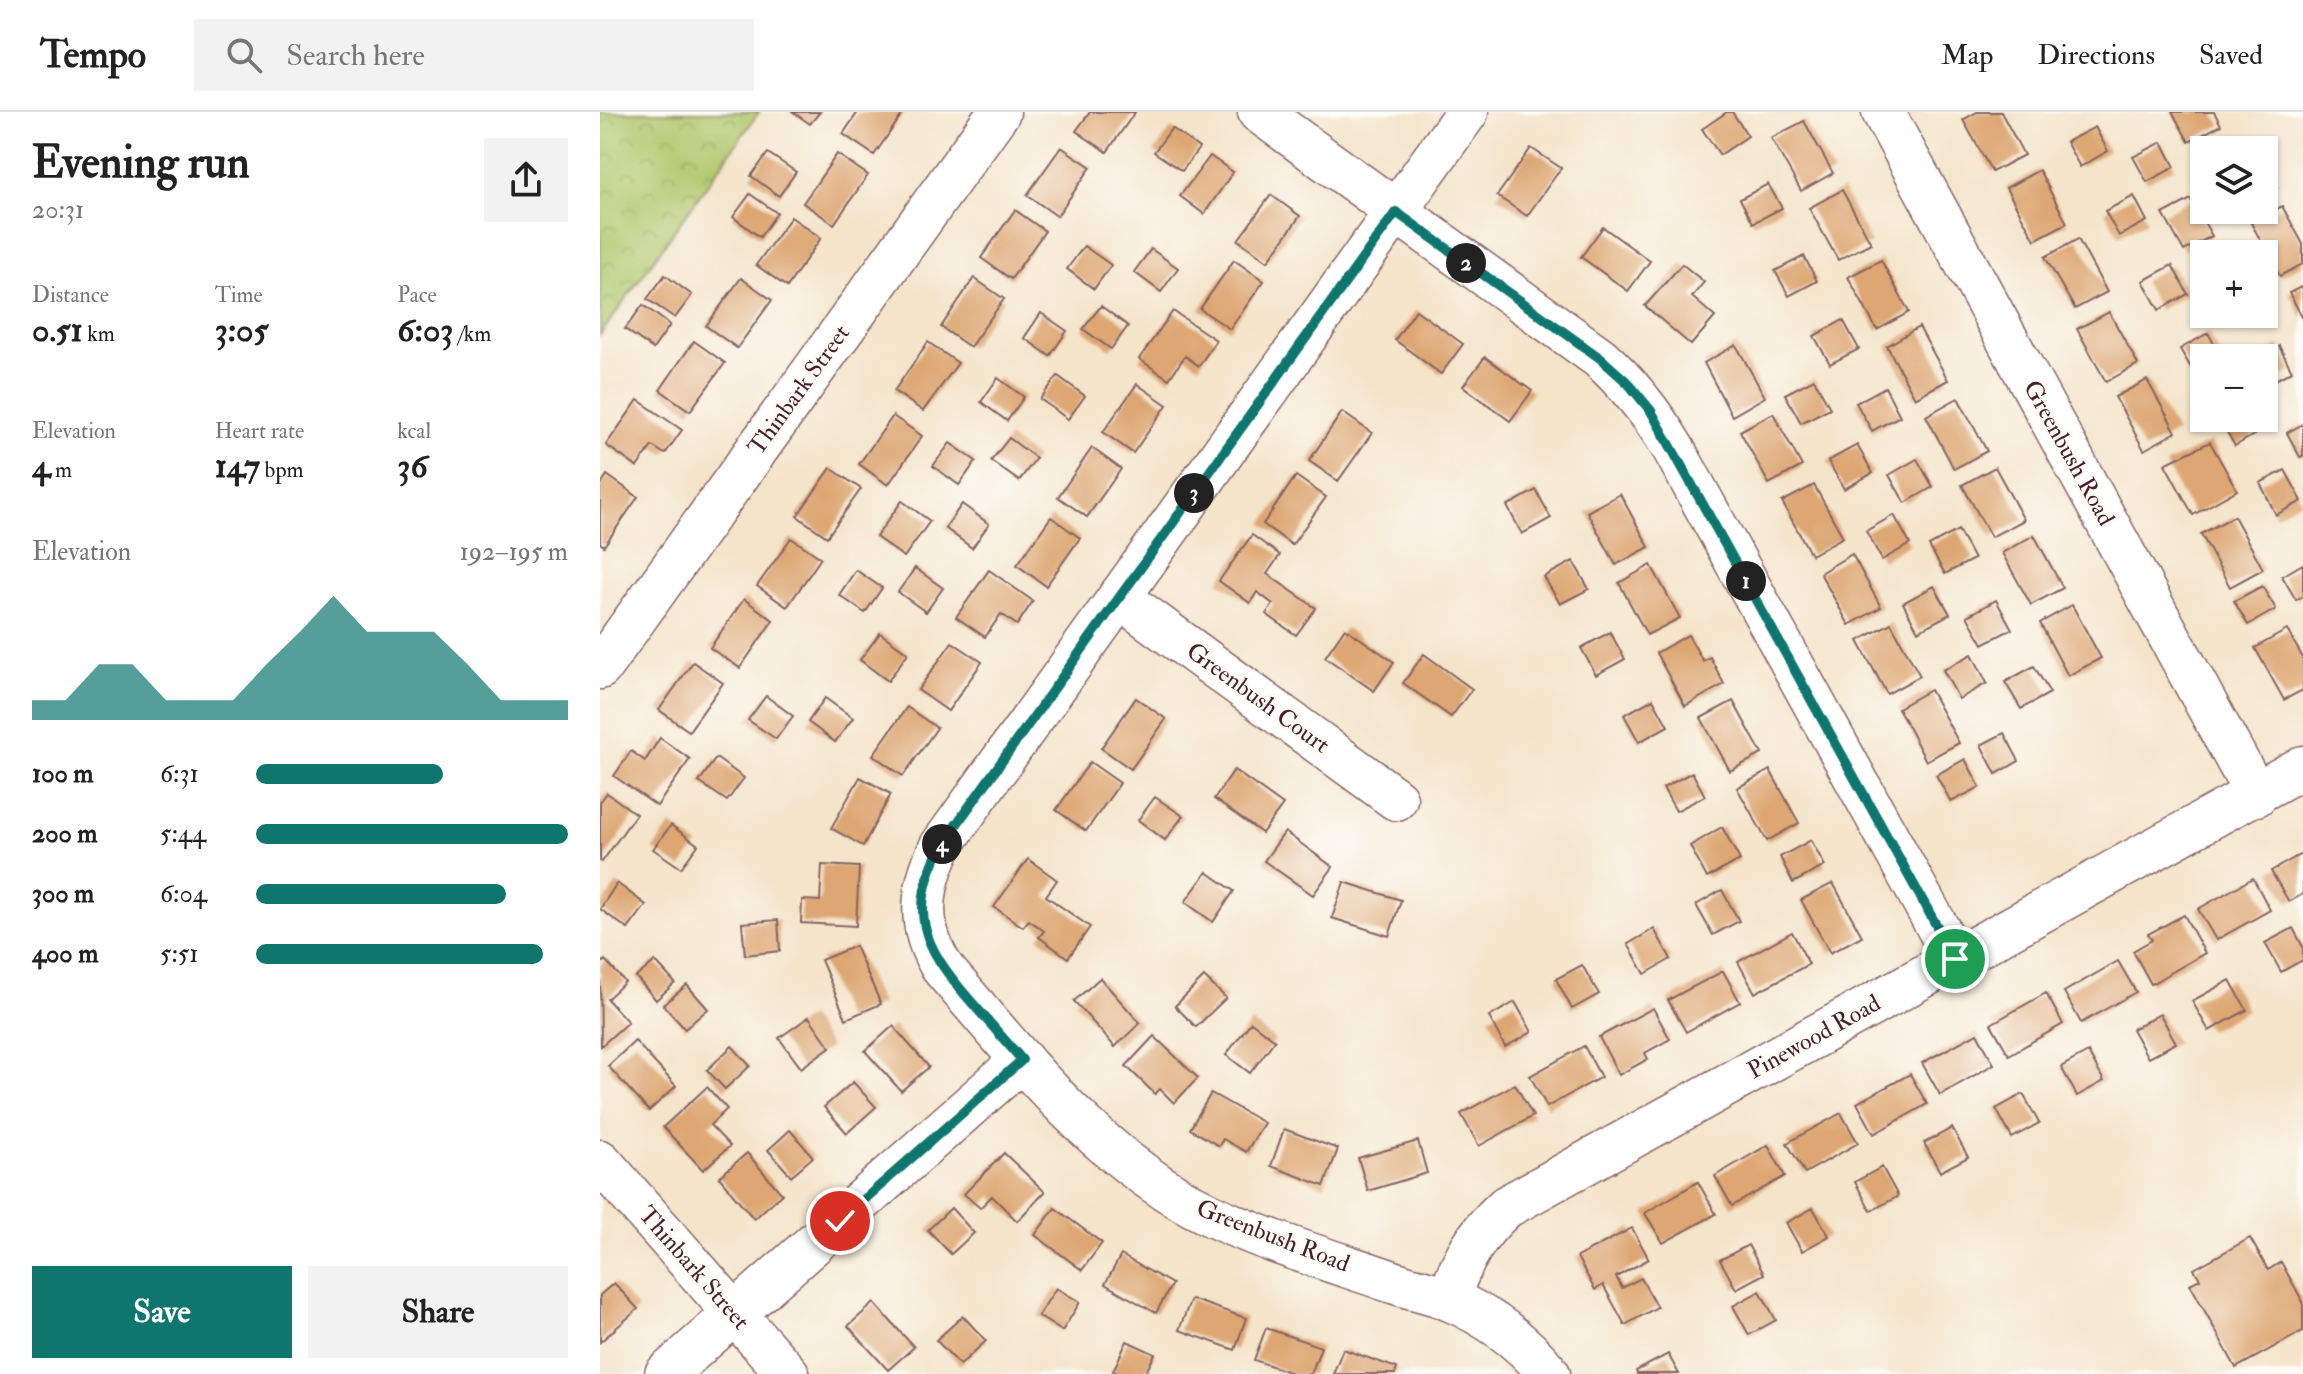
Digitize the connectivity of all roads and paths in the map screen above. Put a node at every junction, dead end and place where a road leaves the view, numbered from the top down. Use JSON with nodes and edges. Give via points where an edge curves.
{"nodes":[{"id":1,"x":999,"y":112,"type":"edge"},
{"id":2,"x":1259,"y":112,"type":"edge"},
{"id":3,"x":1467,"y":112,"type":"edge"},
{"id":4,"x":1883,"y":112,"type":"edge"},
{"id":5,"x":1396,"y":212,"type":"junction"},
{"id":6,"x":1119,"y":597,"type":"junction"},
{"id":7,"x":600,"y":668,"type":"edge"},
{"id":8,"x":2303,"y":767,"type":"edge"},
{"id":9,"x":2256,"y":795,"type":"junction"},
{"id":10,"x":1396,"y":799,"type":"dead end"},
{"id":11,"x":1955,"y":959,"type":"junction"},
{"id":12,"x":1022,"y":1060,"type":"junction"},
{"id":13,"x":600,"y":1161,"type":"edge"},
{"id":14,"x":1448,"y":1299,"type":"junction"},
{"id":15,"x":735,"y":1313,"type":"junction"},
{"id":16,"x":666,"y":1374,"type":"edge"},
{"id":17,"x":788,"y":1374,"type":"edge"},
{"id":18,"x":1549,"y":1374,"type":"edge"}],
"edges":[{"from":1,"to":7,"type":"street","name":"Thinbark Street"},
{"from":2,"to":5,"type":"street"},
{"from":3,"to":5,"type":"street","name":"Greenbush Road"},
{"from":4,"to":9,"type":"street","name":"Greenbush Road"},
{"from":5,"to":6,"type":"street","name":"Greenbush Road"},
{"from":5,"to":11,"type":"street","via":[[1600,358],[1651,411]]},
{"from":6,"to":10,"type":"street","name":"Greenbush Court"},
{"from":6,"to":12,"type":"street","name":"Greenbush Road","via":[[941,846],[923,895],[924,922],[936,958]]},
{"from":8,"to":9,"type":"street","name":"Pinewood Road"},
{"from":9,"to":11,"type":"street","name":"Pinewood Road"},
{"from":11,"to":14,"type":"street","name":"Pinewood Road","via":[[1506,1207],[1476,1237]]},
{"from":12,"to":14,"type":"street","name":"Greenbush Road","via":[[1103,1145],[1185,1201],[1276,1240]]},
{"from":12,"to":15,"type":"street"},
{"from":13,"to":15,"type":"street","name":"Thinbark Street"},
{"from":14,"to":18,"type":"street","name":"Greenbush Road","via":[[1509,1333]]},
{"from":15,"to":16,"type":"street"},
{"from":15,"to":17,"type":"street","name":"Thinbark Street"}]}
